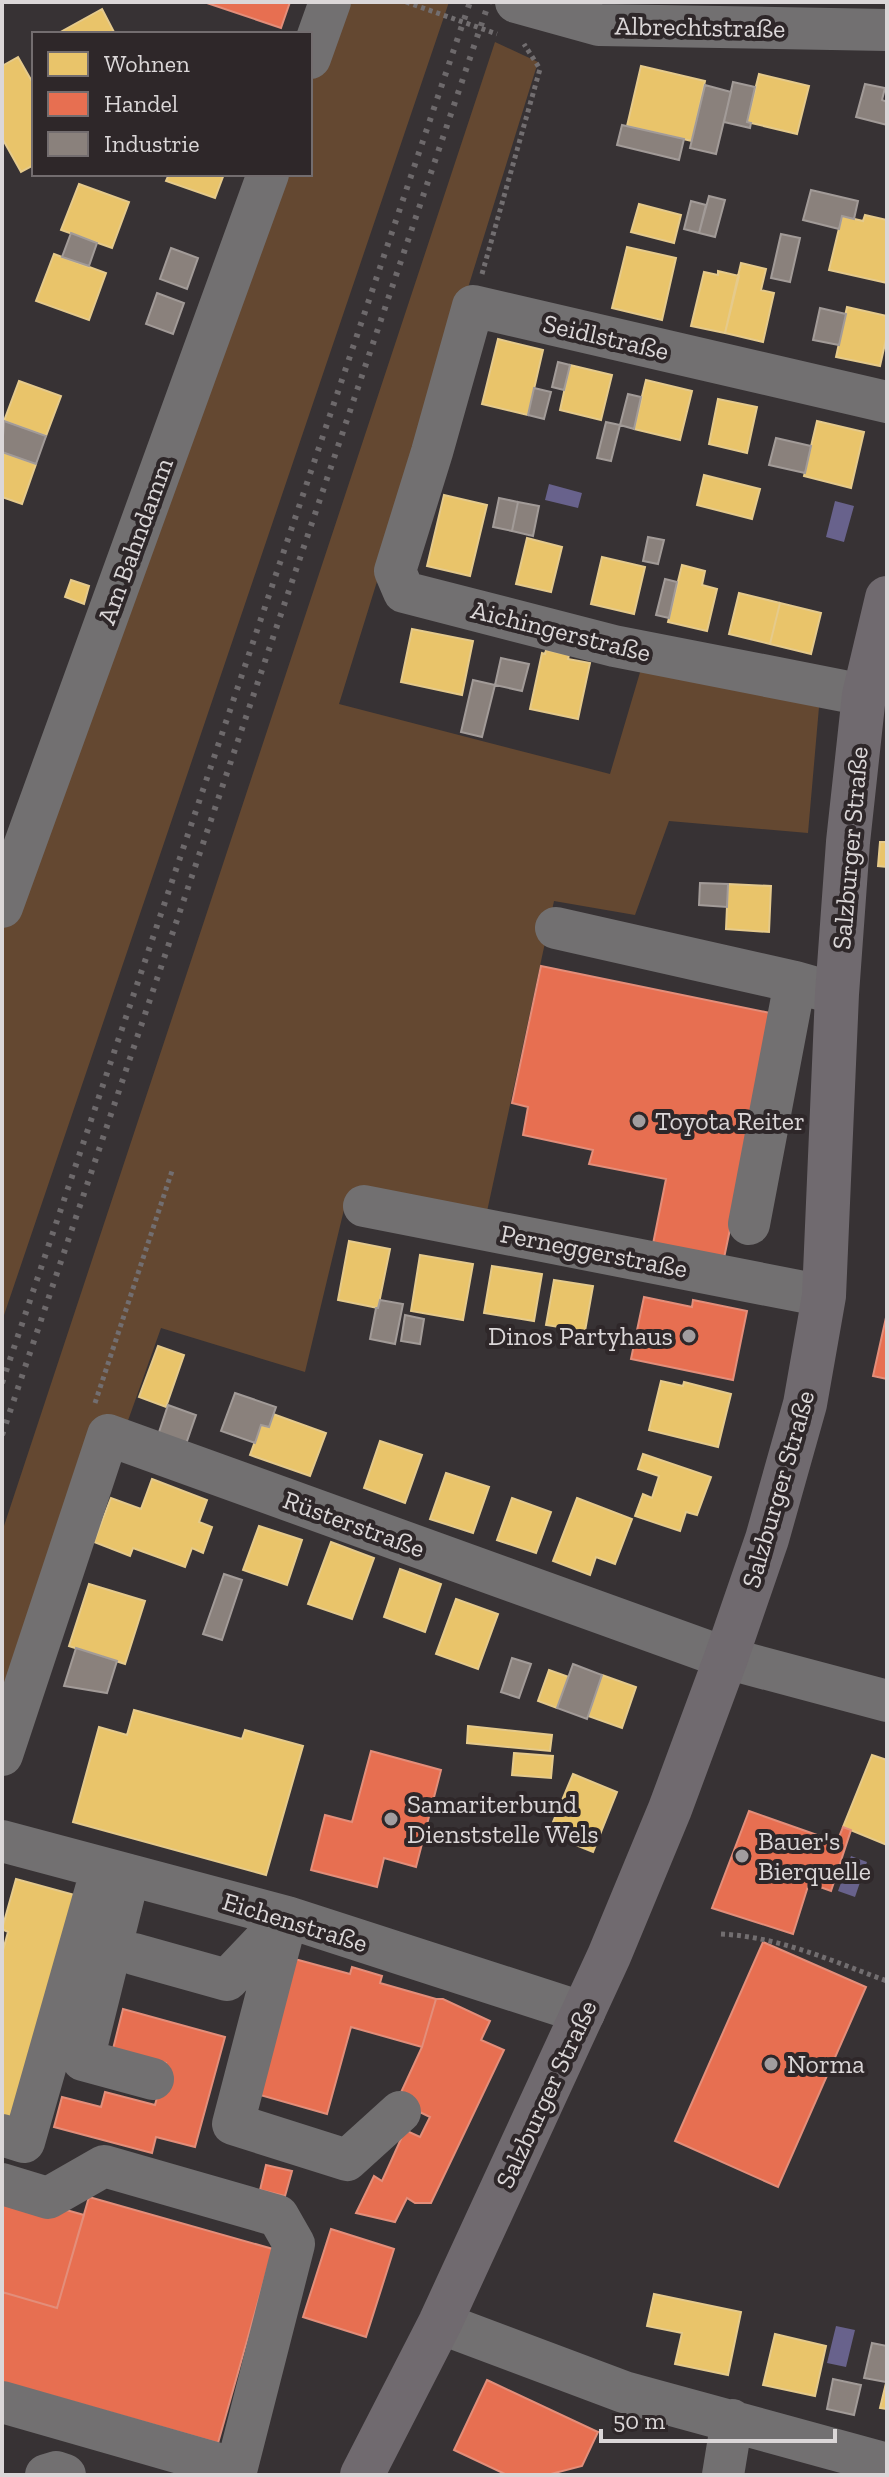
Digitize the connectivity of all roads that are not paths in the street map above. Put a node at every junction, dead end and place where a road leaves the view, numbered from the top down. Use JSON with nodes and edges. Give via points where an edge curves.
{"nodes":[{"id":1,"x":330,"y":2,"type":"edge"},
{"id":2,"x":516,"y":2,"type":"edge"},
{"id":3,"x":602,"y":14,"type":"edge"},
{"id":4,"x":887,"y":30,"type":"edge"},
{"id":5,"x":312,"y":52,"type":"edge"},
{"id":6,"x":267,"y":176,"type":"edge"},
{"id":7,"x":887,"y":402,"type":"edge"},
{"id":8,"x":432,"y":452,"type":"joint"},
{"id":9,"x":887,"y":598,"type":"edge"},
{"id":10,"x":864,"y":695,"type":"junction"},
{"id":11,"x":2,"y":907,"type":"edge"},
{"id":12,"x":556,"y":928,"type":"dead end"},
{"id":13,"x":795,"y":982,"type":"junction"},
{"id":14,"x":837,"y":994,"type":"junction"},
{"id":15,"x":364,"y":1206,"type":"dead end"},
{"id":16,"x":749,"y":1224,"type":"dead end"},
{"id":17,"x":824,"y":1296,"type":"junction"},
{"id":18,"x":726,"y":1658,"type":"junction"},
{"id":19,"x":887,"y":1701,"type":"edge"},
{"id":20,"x":2,"y":1755,"type":"edge"},
{"id":21,"x":2,"y":1841,"type":"edge"},
{"id":22,"x":116,"y":1872,"type":"junction"},
{"id":23,"x":287,"y":1917,"type":"junction"},
{"id":24,"x":134,"y":1954,"type":"dead end"},
{"id":25,"x":584,"y":2013,"type":"junction"},
{"id":26,"x":153,"y":2079,"type":"dead end"},
{"id":27,"x":400,"y":2112,"type":"dead end"},
{"id":28,"x":2,"y":2135,"type":"edge"},
{"id":29,"x":2,"y":2184,"type":"edge"},
{"id":30,"x":440,"y":2323,"type":"junction"},
{"id":31,"x":2,"y":2402,"type":"edge"},
{"id":32,"x":732,"y":2420,"type":"junction"},
{"id":33,"x":887,"y":2464,"type":"edge"},
{"id":34,"x":236,"y":2472,"type":"edge"},
{"id":35,"x":46,"y":2475,"type":"edge"},
{"id":36,"x":65,"y":2475,"type":"edge"},
{"id":37,"x":362,"y":2475,"type":"edge"},
{"id":38,"x":383,"y":2475,"type":"edge"},
{"id":39,"x":723,"y":2475,"type":"edge"}],
"edges":[{"from":1,"to":5,"type":"street"},
{"from":2,"to":3,"type":"street","name":"Albrechtstraße"},
{"from":3,"to":4,"type":"street","name":"Albrechtstraße"},
{"from":6,"to":11,"type":"street","name":"Am Bahndamm"},
{"from":7,"to":8,"type":"street","name":"Seidlstraße","via":[[473,306]]},
{"from":8,"to":10,"type":"street","name":"Aichingerstraße","via":[[395,571],[404,592],[614,646]]},
{"from":9,"to":10,"type":"main road","name":"Salzburger Straße"},
{"from":10,"to":14,"type":"main road","name":"Salzburger Straße"},
{"from":12,"to":13,"type":"street"},
{"from":13,"to":14,"type":"street"},
{"from":13,"to":16,"type":"street"},
{"from":14,"to":17,"type":"main road","name":"Salzburger Straße"},
{"from":15,"to":17,"type":"street","name":"Perneggerstraße"},
{"from":17,"to":18,"type":"main road","name":"Salzburger Straße","via":[[805,1404]]},
{"from":18,"to":19,"type":"street","name":"Rüsterstraße"},
{"from":18,"to":20,"type":"street","name":"Rüsterstraße","via":[[108,1435]]},
{"from":18,"to":25,"type":"main road","name":"Salzburger Straße","via":[[670,1809]]},
{"from":21,"to":22,"type":"street","name":"Eichenstraße"},
{"from":22,"to":23,"type":"street","name":"Eichenstraße"},
{"from":22,"to":26,"type":"street","via":[[83,2060]]},
{"from":22,"to":28,"type":"street","via":[[24,2142]]},
{"from":23,"to":24,"type":"street","via":[[227,1980]]},
{"from":23,"to":25,"type":"street","name":"Eichenstraße"},
{"from":23,"to":27,"type":"street","via":[[233,2124],[347,2160]]},
{"from":25,"to":30,"type":"main road","name":"Salzburger Straße"},
{"from":29,"to":34,"type":"street","via":[[48,2198],[104,2166],[278,2216],[294,2244]]},
{"from":30,"to":32,"type":"street","via":[[624,2392]]},
{"from":30,"to":37,"type":"main road","name":"Salzburger Straße"},
{"from":30,"to":38,"type":"main road","name":"Salzburger Straße"},
{"from":31,"to":34,"type":"street"},
{"from":32,"to":33,"type":"street"},
{"from":32,"to":39,"type":"street"},
{"from":35,"to":36,"type":"street"}]}
